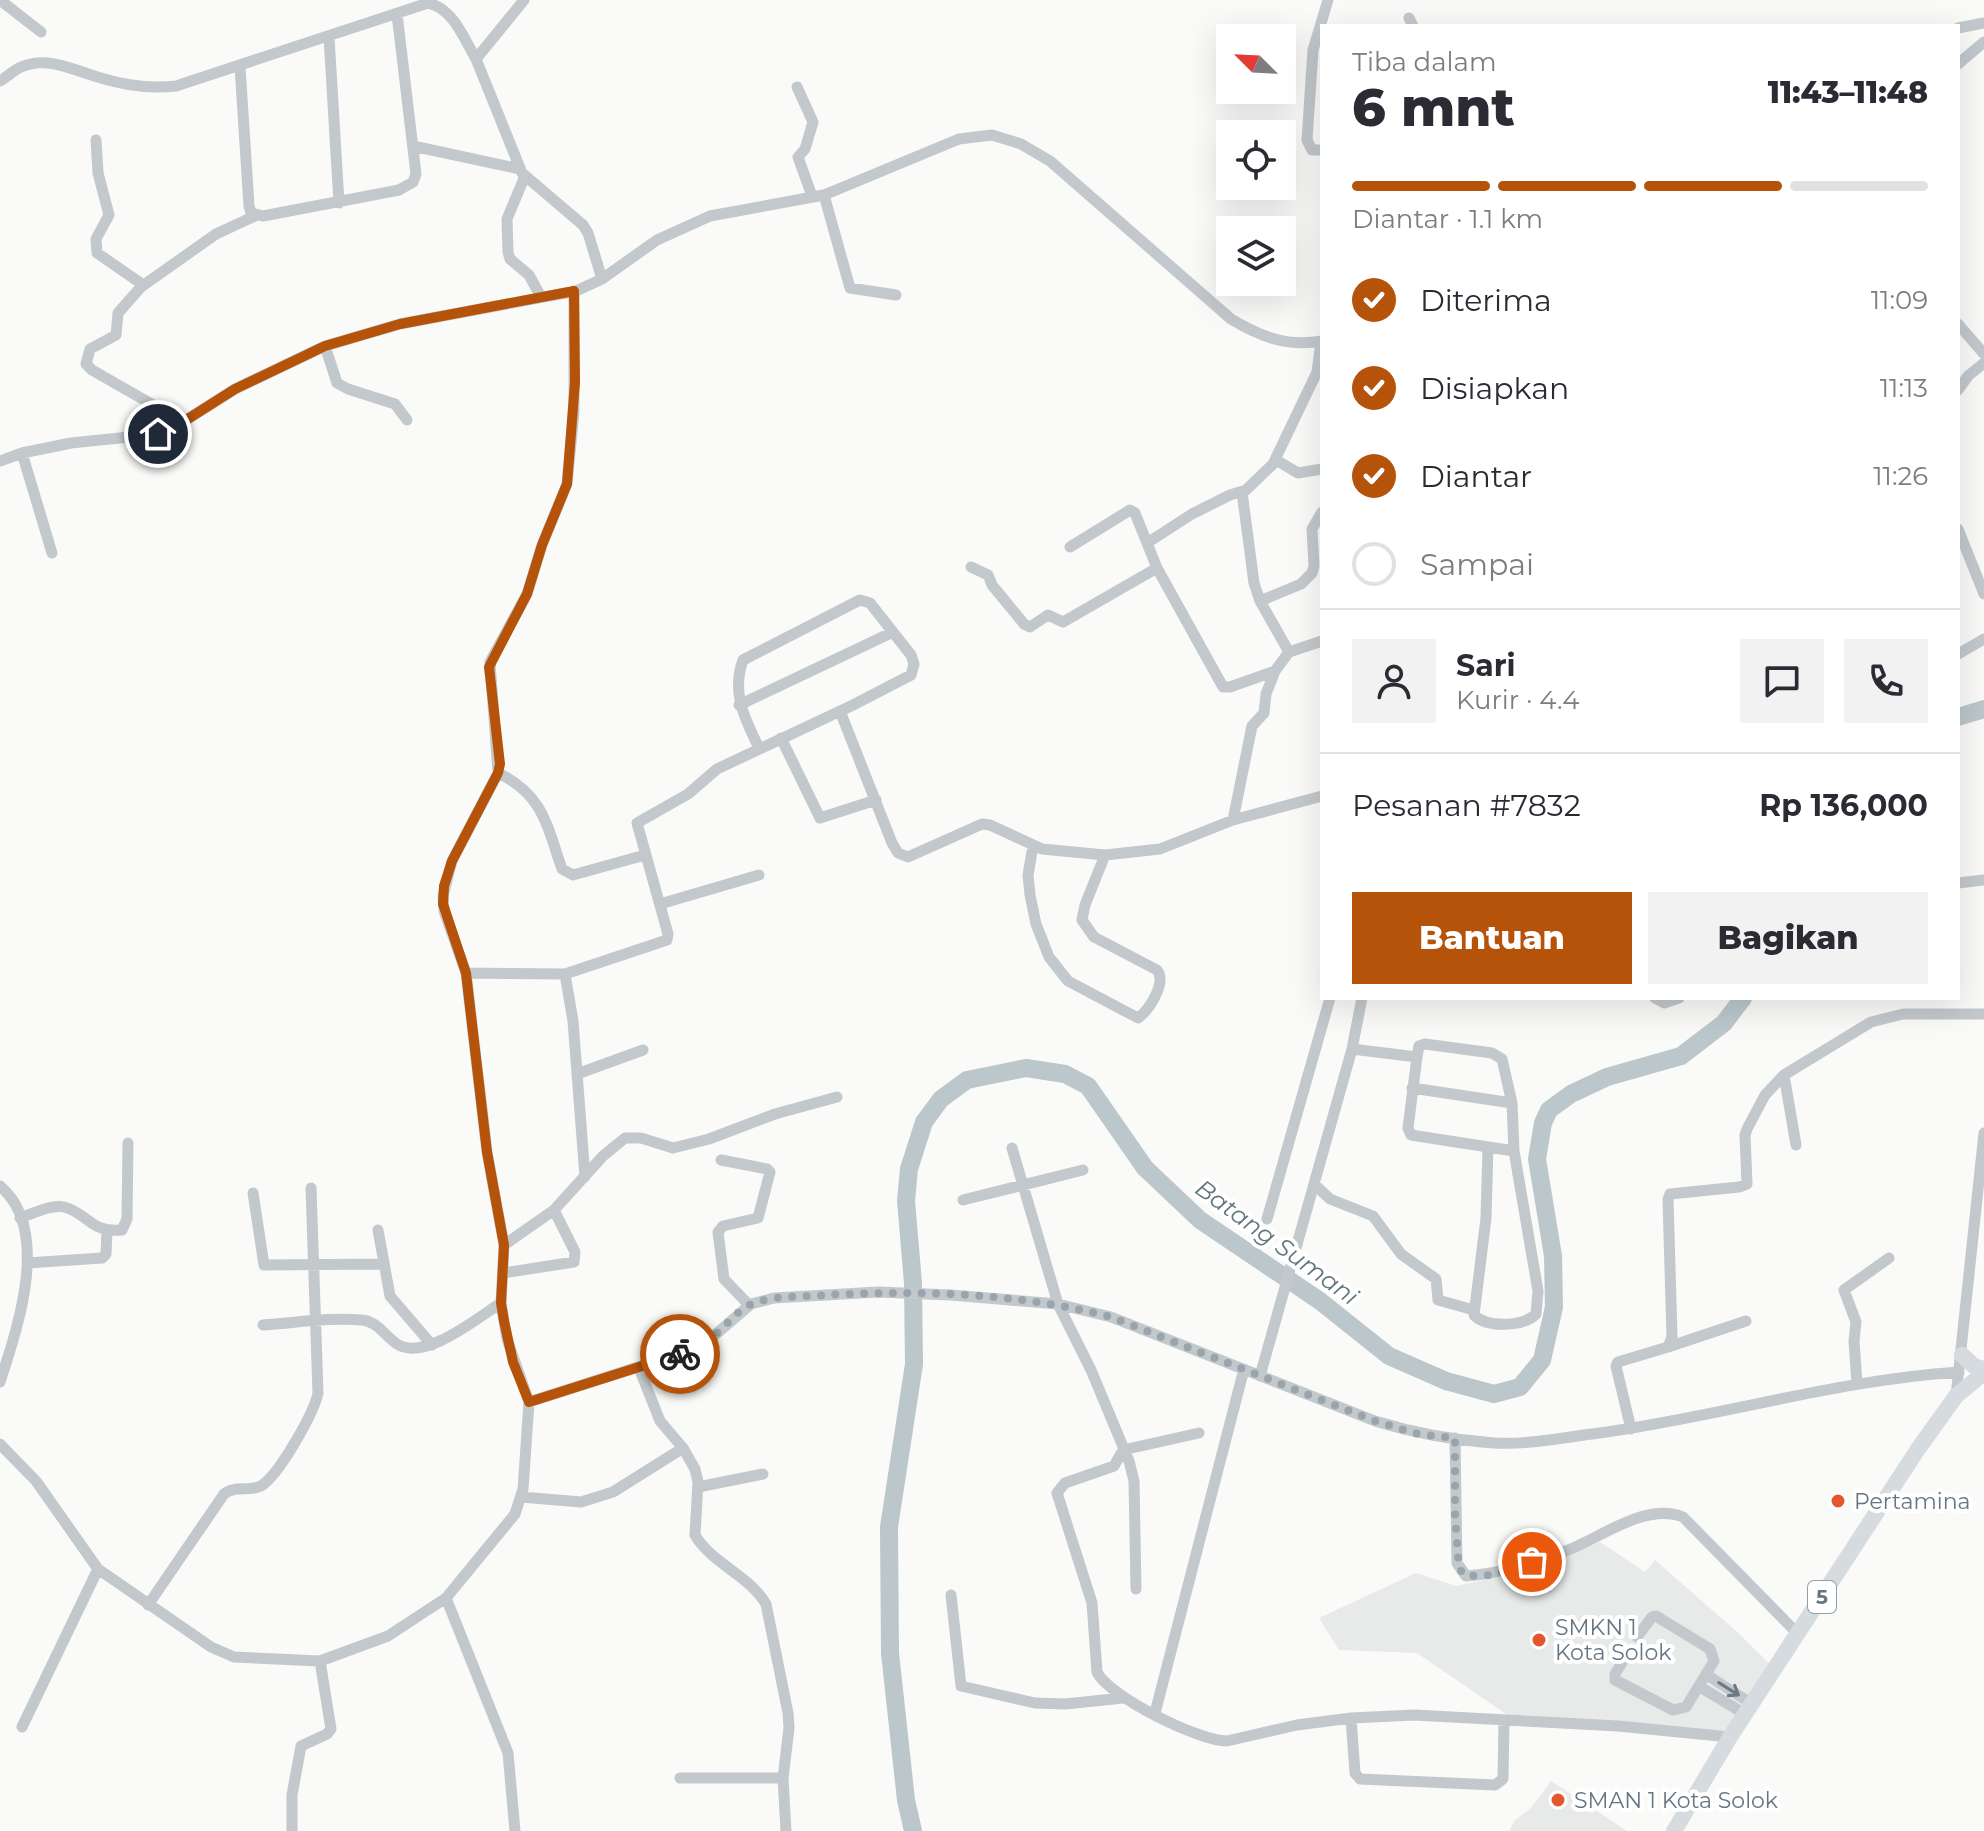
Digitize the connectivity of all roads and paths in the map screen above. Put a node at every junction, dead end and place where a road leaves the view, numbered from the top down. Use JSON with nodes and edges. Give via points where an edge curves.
{"nodes":[{"id":1,"x":0,"y":0,"type":"edge"},
{"id":2,"x":524,"y":0,"type":"edge"},
{"id":3,"x":1328,"y":0,"type":"edge"},
{"id":4,"x":397,"y":14,"type":"junction"},
{"id":5,"x":1984,"y":23,"type":"edge"},
{"id":6,"x":1321,"y":24,"type":"edge"},
{"id":7,"x":1320,"y":27,"type":"edge"},
{"id":8,"x":1960,"y":28,"type":"edge"},
{"id":9,"x":41,"y":32,"type":"dead end"},
{"id":10,"x":329,"y":37,"type":"junction"},
{"id":11,"x":1983,"y":47,"type":"edge"},
{"id":12,"x":476,"y":59,"type":"junction"},
{"id":13,"x":1960,"y":63,"type":"edge"},
{"id":14,"x":240,"y":67,"type":"junction"},
{"id":15,"x":0,"y":81,"type":"edge"},
{"id":16,"x":797,"y":87,"type":"dead end"},
{"id":17,"x":96,"y":140,"type":"dead end"},
{"id":18,"x":413,"y":146,"type":"junction"},
{"id":19,"x":1320,"y":150,"type":"edge"},
{"id":20,"x":523,"y":173,"type":"junction"},
{"id":21,"x":818,"y":195,"type":"junction"},
{"id":22,"x":339,"y":203,"type":"junction"},
{"id":23,"x":255,"y":216,"type":"junction"},
{"id":24,"x":602,"y":279,"type":"junction"},
{"id":25,"x":141,"y":287,"type":"junction"},
{"id":26,"x":574,"y":291,"type":"junction"},
{"id":27,"x":896,"y":295,"type":"dead end"},
{"id":28,"x":541,"y":297,"type":"junction"},
{"id":29,"x":1960,"y":326,"type":"edge"},
{"id":30,"x":1320,"y":342,"type":"edge"},
{"id":31,"x":325,"y":346,"type":"junction"},
{"id":32,"x":1320,"y":354,"type":"edge"},
{"id":33,"x":1984,"y":354,"type":"edge"},
{"id":34,"x":1984,"y":363,"type":"edge"},
{"id":35,"x":1960,"y":387,"type":"edge"},
{"id":36,"x":407,"y":420,"type":"dead end"},
{"id":37,"x":183,"y":422,"type":"junction"},
{"id":38,"x":22,"y":453,"type":"junction"},
{"id":39,"x":1276,"y":460,"type":"junction"},
{"id":40,"x":0,"y":461,"type":"edge"},
{"id":41,"x":1320,"y":470,"type":"edge"},
{"id":42,"x":1242,"y":492,"type":"junction"},
{"id":43,"x":1320,"y":515,"type":"edge"},
{"id":44,"x":1960,"y":534,"type":"edge"},
{"id":45,"x":1147,"y":543,"type":"junction"},
{"id":46,"x":1070,"y":547,"type":"dead end"},
{"id":47,"x":52,"y":553,"type":"dead end"},
{"id":48,"x":971,"y":567,"type":"dead end"},
{"id":49,"x":1157,"y":568,"type":"junction"},
{"id":50,"x":1984,"y":594,"type":"edge"},
{"id":51,"x":1260,"y":601,"type":"junction"},
{"id":52,"x":893,"y":632,"type":"junction"},
{"id":53,"x":1984,"y":639,"type":"edge"},
{"id":54,"x":1320,"y":642,"type":"edge"},
{"id":55,"x":1289,"y":652,"type":"junction"},
{"id":56,"x":1960,"y":653,"type":"edge"},
{"id":57,"x":1275,"y":671,"type":"junction"},
{"id":58,"x":739,"y":705,"type":"junction"},
{"id":59,"x":840,"y":711,"type":"junction"},
{"id":60,"x":781,"y":738,"type":"junction"},
{"id":61,"x":759,"y":748,"type":"junction"},
{"id":62,"x":498,"y":773,"type":"junction"},
{"id":63,"x":1320,"y":797,"type":"edge"},
{"id":64,"x":876,"y":800,"type":"junction"},
{"id":65,"x":1233,"y":820,"type":"junction"},
{"id":66,"x":1033,"y":846,"type":"junction"},
{"id":67,"x":645,"y":855,"type":"junction"},
{"id":68,"x":1105,"y":855,"type":"junction"},
{"id":69,"x":759,"y":875,"type":"dead end"},
{"id":70,"x":1984,"y":880,"type":"edge"},
{"id":71,"x":1960,"y":883,"type":"edge"},
{"id":72,"x":660,"y":904,"type":"junction"},
{"id":73,"x":466,"y":973,"type":"junction"},
{"id":74,"x":565,"y":974,"type":"junction"},
{"id":75,"x":1329,"y":1000,"type":"edge"},
{"id":76,"x":1362,"y":1000,"type":"edge"},
{"id":77,"x":1984,"y":1014,"type":"edge"},
{"id":78,"x":1352,"y":1049,"type":"junction"},
{"id":79,"x":643,"y":1050,"type":"dead end"},
{"id":80,"x":1417,"y":1057,"type":"junction"},
{"id":81,"x":577,"y":1074,"type":"junction"},
{"id":82,"x":1784,"y":1075,"type":"junction"},
{"id":83,"x":1412,"y":1088,"type":"junction"},
{"id":84,"x":837,"y":1097,"type":"dead end"},
{"id":85,"x":1512,"y":1103,"type":"junction"},
{"id":86,"x":1984,"y":1133,"type":"edge"},
{"id":87,"x":128,"y":1143,"type":"dead end"},
{"id":88,"x":1796,"y":1145,"type":"dead end"},
{"id":89,"x":1488,"y":1147,"type":"junction"},
{"id":90,"x":1012,"y":1148,"type":"dead end"},
{"id":91,"x":1514,"y":1151,"type":"junction"},
{"id":92,"x":721,"y":1160,"type":"dead end"},
{"id":93,"x":1083,"y":1170,"type":"dead end"},
{"id":94,"x":585,"y":1177,"type":"junction"},
{"id":95,"x":1025,"y":1185,"type":"junction"},
{"id":96,"x":1315,"y":1185,"type":"junction"},
{"id":97,"x":0,"y":1186,"type":"edge"},
{"id":98,"x":311,"y":1188,"type":"dead end"},
{"id":99,"x":253,"y":1193,"type":"dead end"},
{"id":100,"x":963,"y":1200,"type":"dead end"},
{"id":101,"x":554,"y":1210,"type":"junction"},
{"id":102,"x":20,"y":1218,"type":"junction"},
{"id":103,"x":1267,"y":1219,"type":"dead end"},
{"id":104,"x":378,"y":1230,"type":"dead end"},
{"id":105,"x":107,"y":1231,"type":"junction"},
{"id":106,"x":504,"y":1245,"type":"junction"},
{"id":107,"x":1889,"y":1258,"type":"dead end"},
{"id":108,"x":27,"y":1263,"type":"junction"},
{"id":109,"x":384,"y":1264,"type":"junction"},
{"id":110,"x":314,"y":1265,"type":"junction"},
{"id":111,"x":503,"y":1273,"type":"junction"},
{"id":112,"x":501,"y":1303,"type":"junction"},
{"id":113,"x":1058,"y":1304,"type":"junction"},
{"id":114,"x":749,"y":1305,"type":"junction"},
{"id":115,"x":1474,"y":1310,"type":"junction"},
{"id":116,"x":1746,"y":1321,"type":"dead end"},
{"id":117,"x":316,"y":1322,"type":"junction"},
{"id":118,"x":263,"y":1325,"type":"dead end"},
{"id":119,"x":432,"y":1345,"type":"junction"},
{"id":120,"x":1668,"y":1347,"type":"junction"},
{"id":121,"x":1962,"y":1355,"type":"junction"},
{"id":122,"x":639,"y":1368,"type":"junction"},
{"id":123,"x":1244,"y":1369,"type":"junction"},
{"id":124,"x":1984,"y":1371,"type":"edge"},
{"id":125,"x":1959,"y":1372,"type":"junction"},
{"id":126,"x":1260,"y":1376,"type":"junction"},
{"id":127,"x":0,"y":1382,"type":"edge"},
{"id":128,"x":1857,"y":1384,"type":"junction"},
{"id":129,"x":1956,"y":1396,"type":"junction"},
{"id":130,"x":529,"y":1402,"type":"junction"},
{"id":131,"x":1631,"y":1429,"type":"junction"},
{"id":132,"x":1199,"y":1433,"type":"dead end"},
{"id":133,"x":1455,"y":1438,"type":"junction"},
{"id":134,"x":0,"y":1444,"type":"edge"},
{"id":135,"x":683,"y":1448,"type":"junction"},
{"id":136,"x":1123,"y":1450,"type":"junction"},
{"id":137,"x":763,"y":1474,"type":"dead end"},
{"id":138,"x":698,"y":1487,"type":"junction"},
{"id":139,"x":521,"y":1497,"type":"junction"},
{"id":140,"x":98,"y":1569,"type":"junction"},
{"id":141,"x":1136,"y":1589,"type":"dead end"},
{"id":142,"x":951,"y":1595,"type":"dead end"},
{"id":143,"x":446,"y":1598,"type":"junction"},
{"id":144,"x":148,"y":1605,"type":"junction"},
{"id":145,"x":1798,"y":1634,"type":"junction"},
{"id":146,"x":1637,"y":1637,"type":"dead end"},
{"id":147,"x":1629,"y":1651,"type":"dead end"},
{"id":148,"x":320,"y":1661,"type":"junction"},
{"id":149,"x":1707,"y":1675,"type":"junction"},
{"id":150,"x":1700,"y":1687,"type":"junction"},
{"id":151,"x":1123,"y":1698,"type":"junction"},
{"id":152,"x":1749,"y":1709,"type":"junction"},
{"id":153,"x":1155,"y":1713,"type":"junction"},
{"id":154,"x":1351,"y":1718,"type":"junction"},
{"id":155,"x":1504,"y":1720,"type":"junction"},
{"id":156,"x":22,"y":1727,"type":"dead end"},
{"id":157,"x":1730,"y":1737,"type":"junction"},
{"id":158,"x":680,"y":1778,"type":"dead end"},
{"id":159,"x":783,"y":1778,"type":"junction"},
{"id":160,"x":292,"y":1831,"type":"edge"},
{"id":161,"x":515,"y":1831,"type":"edge"},
{"id":162,"x":786,"y":1831,"type":"edge"},
{"id":163,"x":1674,"y":1831,"type":"edge"}],
"edges":[{"from":1,"to":9,"type":"street"},
{"from":2,"to":12,"type":"street"},
{"from":3,"to":6,"type":"street"},
{"from":4,"to":10,"type":"street"},
{"from":4,"to":12,"type":"street","via":[[428,3],[440,7]]},
{"from":4,"to":18,"type":"street"},
{"from":5,"to":8,"type":"street"},
{"from":7,"to":19,"type":"street","via":[[1313,50],[1307,140],[1312,150]]},
{"from":10,"to":14,"type":"street"},
{"from":10,"to":22,"type":"street"},
{"from":11,"to":13,"type":"street"},
{"from":12,"to":20,"type":"street"},
{"from":14,"to":15,"type":"street","via":[[163,87],[102,79],[44,63],[21,67]]},
{"from":14,"to":23,"type":"street","via":[[249,206]]},
{"from":16,"to":21,"type":"street","via":[[813,122],[798,157]]},
{"from":17,"to":25,"type":"street","via":[[109,213],[96,239],[97,253]]},
{"from":18,"to":20,"type":"street"},
{"from":18,"to":22,"type":"street","via":[[416,174],[409,186]]},
{"from":20,"to":24,"type":"street","via":[[583,225]]},
{"from":20,"to":28,"type":"street","via":[[507,219],[508,252]]},
{"from":21,"to":24,"type":"street","via":[[710,216],[657,240]]},
{"from":21,"to":27,"type":"street","via":[[850,288]]},
{"from":21,"to":30,"type":"street","via":[[959,139],[992,135],[1050,161],[1231,319],[1281,342]]},
{"from":22,"to":23,"type":"street"},
{"from":23,"to":25,"type":"street","via":[[216,234]]},
{"from":24,"to":26,"type":"street"},
{"from":25,"to":37,"type":"street","via":[[118,313],[116,335],[90,349],[86,364]]},
{"from":26,"to":28,"type":"street"},
{"from":26,"to":62,"type":"street","via":[[575,382],[567,484],[527,594],[489,667]]},
{"from":28,"to":31,"type":"street","via":[[400,324]]},
{"from":29,"to":33,"type":"street"},
{"from":31,"to":36,"type":"street","via":[[337,383],[395,404]]},
{"from":31,"to":37,"type":"street","via":[[235,389]]},
{"from":32,"to":39,"type":"street","via":[[1317,372]]},
{"from":34,"to":35,"type":"street"},
{"from":37,"to":38,"type":"street","via":[[158,434]]},
{"from":38,"to":40,"type":"street"},
{"from":38,"to":47,"type":"street"},
{"from":39,"to":41,"type":"street","via":[[1298,473]]},
{"from":39,"to":42,"type":"street"},
{"from":42,"to":45,"type":"street","via":[[1192,514]]},
{"from":42,"to":51,"type":"street"},
{"from":43,"to":51,"type":"street","via":[[1312,529],[1312,573],[1301,584]]},
{"from":44,"to":50,"type":"street"},
{"from":45,"to":46,"type":"street","via":[[1130,510]]},
{"from":45,"to":49,"type":"street"},
{"from":48,"to":49,"type":"street","via":[[988,575],[1028,626],[1048,615],[1063,622]]},
{"from":49,"to":57,"type":"street","via":[[1220,686]]},
{"from":51,"to":55,"type":"street"},
{"from":52,"to":58,"type":"street"},
{"from":52,"to":58,"type":"street","via":[[870,603],[860,600],[743,660]]},
{"from":52,"to":59,"type":"street","via":[[911,655],[911,675]]},
{"from":53,"to":56,"type":"street"},
{"from":54,"to":55,"type":"street"},
{"from":55,"to":57,"type":"street"},
{"from":57,"to":65,"type":"street","via":[[1264,713],[1252,726]]},
{"from":58,"to":61,"type":"street"},
{"from":59,"to":60,"type":"street"},
{"from":59,"to":64,"type":"street"},
{"from":60,"to":61,"type":"street"},
{"from":60,"to":64,"type":"street","via":[[820,818]]},
{"from":61,"to":67,"type":"street","via":[[717,769],[688,794],[637,823]]},
{"from":62,"to":67,"type":"street","via":[[528,790],[566,873]]},
{"from":62,"to":73,"type":"street","via":[[444,886],[444,911]]},
{"from":63,"to":65,"type":"street"},
{"from":64,"to":66,"type":"street","via":[[892,843],[903,855],[982,824]]},
{"from":65,"to":68,"type":"street","via":[[1160,849]]},
{"from":66,"to":68,"type":"street"},
{"from":66,"to":68,"type":"street","via":[[1030,895],[1049,957],[1068,981],[1138,1018],[1161,975],[1094,937],[1082,920]]},
{"from":67,"to":72,"type":"street"},
{"from":69,"to":72,"type":"street"},
{"from":70,"to":71,"type":"street"},
{"from":72,"to":74,"type":"street","via":[[668,934],[665,942]]},
{"from":73,"to":74,"type":"street"},
{"from":73,"to":106,"type":"street"},
{"from":74,"to":81,"type":"street"},
{"from":75,"to":103,"type":"street"},
{"from":76,"to":78,"type":"street"},
{"from":77,"to":82,"type":"street","via":[[1903,1014],[1871,1022]]},
{"from":78,"to":80,"type":"street"},
{"from":78,"to":96,"type":"street"},
{"from":79,"to":81,"type":"street"},
{"from":80,"to":83,"type":"street"},
{"from":80,"to":85,"type":"street","via":[[1419,1046],[1425,1044],[1496,1054],[1505,1067]]},
{"from":81,"to":94,"type":"street"},
{"from":82,"to":88,"type":"street"},
{"from":82,"to":120,"type":"street","via":[[1765,1095],[1747,1129],[1747,1184],[1669,1196],[1673,1334]]},
{"from":83,"to":85,"type":"street"},
{"from":83,"to":89,"type":"street","via":[[1411,1135]]},
{"from":84,"to":94,"type":"street","via":[[673,1148],[625,1138]]},
{"from":85,"to":91,"type":"street"},
{"from":86,"to":121,"type":"street"},
{"from":87,"to":105,"type":"street","via":[[126,1224],[122,1230]]},
{"from":89,"to":91,"type":"street"},
{"from":89,"to":115,"type":"street","via":[[1486,1218]]},
{"from":90,"to":95,"type":"street"},
{"from":91,"to":115,"type":"street","via":[[1538,1309],[1528,1321],[1487,1323],[1477,1319]]},
{"from":92,"to":114,"type":"street","via":[[770,1172],[758,1218],[723,1226],[718,1232],[724,1279]]},
{"from":93,"to":95,"type":"street"},
{"from":94,"to":101,"type":"street"},
{"from":95,"to":100,"type":"street"},
{"from":95,"to":113,"type":"street"},
{"from":96,"to":115,"type":"street","via":[[1330,1199],[1378,1220],[1401,1254],[1436,1279],[1438,1300]]},
{"from":96,"to":126,"type":"street"},
{"from":97,"to":102,"type":"street"},
{"from":98,"to":110,"type":"street"},
{"from":99,"to":110,"type":"street","via":[[264,1265]]},
{"from":101,"to":106,"type":"street"},
{"from":101,"to":111,"type":"street","via":[[575,1252],[574,1262]]},
{"from":102,"to":105,"type":"street","via":[[65,1207]]},
{"from":102,"to":108,"type":"street"},
{"from":104,"to":109,"type":"street"},
{"from":105,"to":108,"type":"street","via":[[102,1258]]},
{"from":106,"to":111,"type":"street"},
{"from":107,"to":128,"type":"street","via":[[1844,1290],[1856,1322]]},
{"from":108,"to":127,"type":"street","via":[[18,1325]]},
{"from":109,"to":110,"type":"street"},
{"from":109,"to":119,"type":"street","via":[[390,1296]]},
{"from":110,"to":117,"type":"street"},
{"from":111,"to":112,"type":"street"},
{"from":112,"to":119,"type":"street"},
{"from":112,"to":130,"type":"street","via":[[513,1362]]},
{"from":113,"to":114,"type":"street","via":[[878,1292],[774,1298]]},
{"from":113,"to":123,"type":"street","via":[[1111,1317]]},
{"from":113,"to":136,"type":"street"},
{"from":114,"to":122,"type":"street","via":[[694,1349]]},
{"from":116,"to":120,"type":"street"},
{"from":117,"to":118,"type":"street"},
{"from":117,"to":119,"type":"street","via":[[364,1320],[405,1348]]},
{"from":117,"to":144,"type":"street","via":[[314,1410],[264,1484],[224,1494]]},
{"from":120,"to":131,"type":"street","via":[[1616,1366]]},
{"from":121,"to":124,"type":"highway"},
{"from":121,"to":125,"type":"street"},
{"from":122,"to":130,"type":"street"},
{"from":122,"to":135,"type":"street","via":[[660,1421]]},
{"from":123,"to":126,"type":"street"},
{"from":123,"to":153,"type":"street"},
{"from":124,"to":129,"type":"highway","number":"5"},
{"from":125,"to":128,"type":"street"},
{"from":125,"to":129,"type":"street"},
{"from":126,"to":133,"type":"street","via":[[1375,1421]]},
{"from":128,"to":131,"type":"street"},
{"from":129,"to":145,"type":"highway","number":"5"},
{"from":130,"to":139,"type":"street"},
{"from":131,"to":133,"type":"street","via":[[1497,1443]]},
{"from":132,"to":136,"type":"street"},
{"from":133,"to":145,"type":"street","via":[[1457,1563],[1466,1576],[1493,1575],[1570,1549],[1635,1519],[1674,1513]]},
{"from":134,"to":140,"type":"street","via":[[36,1481]]},
{"from":135,"to":138,"type":"street"},
{"from":135,"to":139,"type":"street","via":[[613,1492],[581,1502]]},
{"from":136,"to":141,"type":"street","via":[[1134,1481]]},
{"from":136,"to":151,"type":"street","via":[[1114,1466],[1065,1483],[1056,1498],[1090,1593],[1097,1672]]},
{"from":137,"to":138,"type":"street"},
{"from":138,"to":159,"type":"street","via":[[695,1535],[760,1593],[771,1617],[788,1713]]},
{"from":139,"to":143,"type":"street","via":[[515,1514]]},
{"from":140,"to":144,"type":"street"},
{"from":140,"to":156,"type":"street"},
{"from":142,"to":151,"type":"street","via":[[961,1686],[1035,1703]]},
{"from":143,"to":148,"type":"street","via":[[388,1636]]},
{"from":143,"to":161,"type":"street","via":[[508,1753]]},
{"from":144,"to":148,"type":"street","via":[[234,1657]]},
{"from":145,"to":152,"type":"highway","number":"5"},
{"from":146,"to":149,"type":"street","via":[[1652,1617],[1659,1617],[1712,1652]]},
{"from":147,"to":150,"type":"street","via":[[1615,1680],[1668,1709],[1686,1707]]},
{"from":148,"to":160,"type":"street","via":[[331,1729],[301,1746]]},
{"from":149,"to":150,"type":"street"},
{"from":149,"to":152,"type":"street","one_way":true},
{"from":150,"to":152,"type":"street"},
{"from":151,"to":153,"type":"street"},
{"from":152,"to":157,"type":"highway","number":"5"},
{"from":153,"to":154,"type":"street","via":[[1216,1741]]},
{"from":154,"to":155,"type":"street"},
{"from":154,"to":155,"type":"street","via":[[1355,1773],[1360,1779],[1495,1785],[1503,1779]]},
{"from":155,"to":157,"type":"street"},
{"from":157,"to":163,"type":"highway","number":"5"},
{"from":158,"to":159,"type":"street"},
{"from":159,"to":162,"type":"street"}]}
